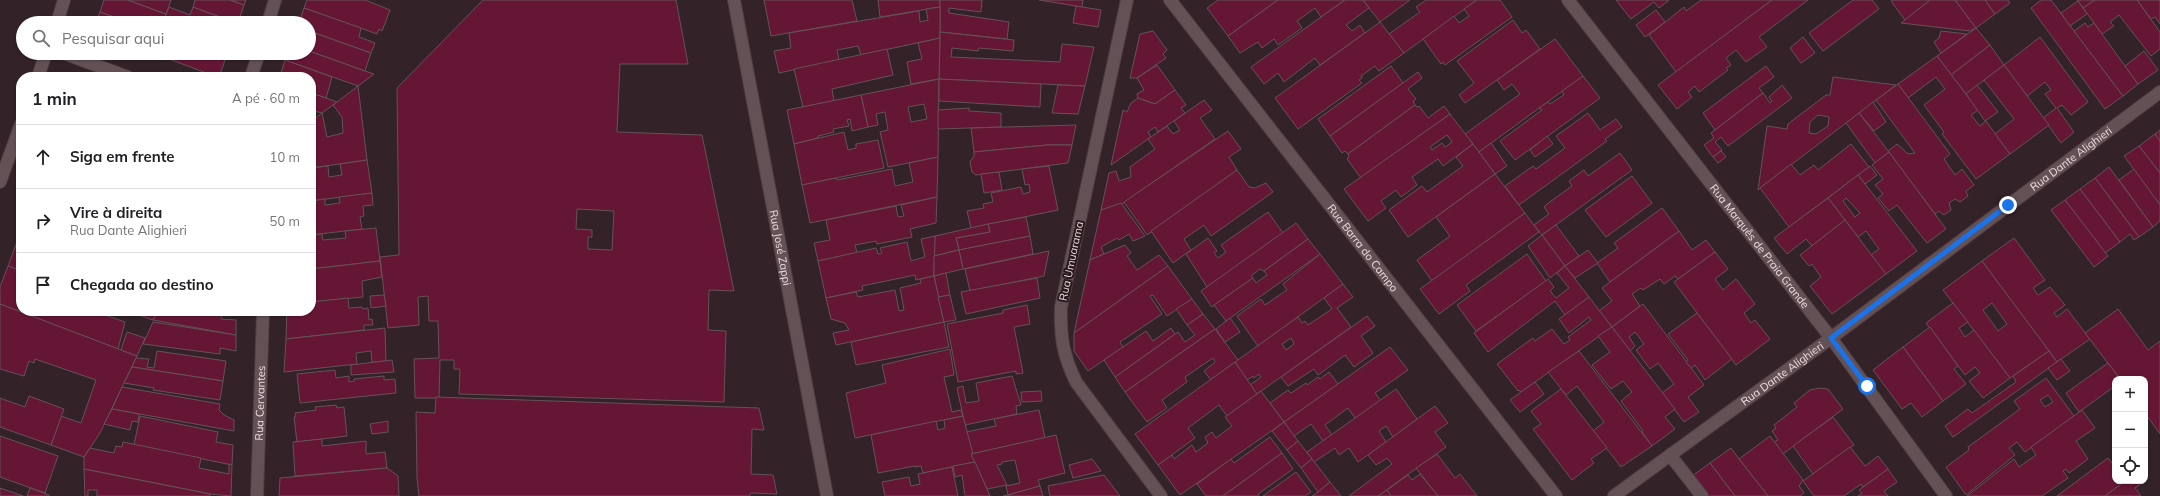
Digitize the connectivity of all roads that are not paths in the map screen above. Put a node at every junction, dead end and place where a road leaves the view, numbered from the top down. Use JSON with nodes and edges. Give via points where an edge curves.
{"nodes":[{"id":1,"x":64,"y":0,"type":"edge"},
{"id":2,"x":275,"y":0,"type":"edge"},
{"id":3,"x":734,"y":0,"type":"edge"},
{"id":4,"x":1127,"y":0,"type":"edge"},
{"id":5,"x":1170,"y":0,"type":"edge"},
{"id":6,"x":1568,"y":0,"type":"edge"},
{"id":7,"x":59,"y":16,"type":"edge"},
{"id":8,"x":270,"y":16,"type":"edge"},
{"id":9,"x":44,"y":60,"type":"edge"},
{"id":10,"x":82,"y":60,"type":"edge"},
{"id":11,"x":257,"y":60,"type":"edge"},
{"id":12,"x":40,"y":72,"type":"edge"},
{"id":13,"x":114,"y":72,"type":"edge"},
{"id":14,"x":253,"y":72,"type":"edge"},
{"id":15,"x":2160,"y":92,"type":"edge"},
{"id":16,"x":16,"y":138,"type":"edge"},
{"id":17,"x":0,"y":182,"type":"edge"},
{"id":18,"x":263,"y":316,"type":"edge"},
{"id":19,"x":1831,"y":338,"type":"junction"},
{"id":20,"x":1670,"y":455,"type":"junction"},
{"id":21,"x":257,"y":496,"type":"edge"},
{"id":22,"x":827,"y":496,"type":"edge"},
{"id":23,"x":1161,"y":496,"type":"edge"},
{"id":24,"x":1556,"y":496,"type":"edge"},
{"id":25,"x":1614,"y":496,"type":"edge"},
{"id":26,"x":1702,"y":496,"type":"edge"},
{"id":27,"x":1946,"y":496,"type":"edge"}],
"edges":[{"from":1,"to":7,"type":"street"},
{"from":2,"to":8,"type":"street"},
{"from":3,"to":22,"type":"street","name":"Rua José Zappi"},
{"from":4,"to":23,"type":"street","name":"Rua Umuarama","via":[[1061,307],[1060,336],[1066,360],[1076,382]]},
{"from":5,"to":24,"type":"street","name":"Rua Barra do Campo"},
{"from":6,"to":19,"type":"street","name":"Rua Marquês de Praia Grande"},
{"from":9,"to":12,"type":"street"},
{"from":10,"to":13,"type":"street"},
{"from":11,"to":14,"type":"street"},
{"from":15,"to":19,"type":"street","name":"Rua Dante Alighieri"},
{"from":16,"to":17,"type":"street"},
{"from":18,"to":21,"type":"street","name":"Rua Cervantes"},
{"from":19,"to":20,"type":"street","name":"Rua Dante Alighieri"},
{"from":19,"to":27,"type":"street","name":"Rua Marquês de Praia Grande"},
{"from":20,"to":25,"type":"street","name":"Rua Dante Alighieri"},
{"from":20,"to":26,"type":"street"}]}
